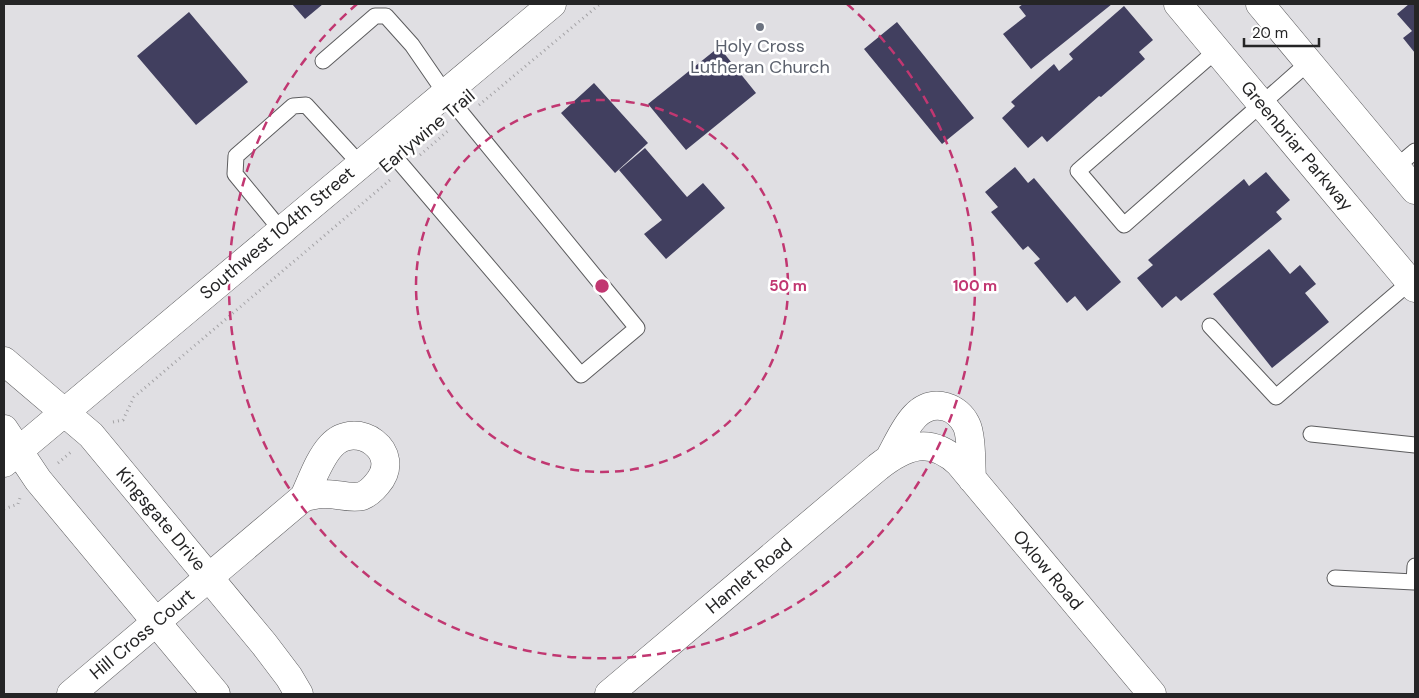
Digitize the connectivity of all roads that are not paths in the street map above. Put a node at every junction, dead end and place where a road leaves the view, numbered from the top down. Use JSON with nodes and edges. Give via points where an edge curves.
{"nodes":[{"id":1,"x":552,"y":4,"type":"edge"},
{"id":2,"x":1178,"y":4,"type":"edge"},
{"id":3,"x":1260,"y":4,"type":"edge"},
{"id":4,"x":1217,"y":50,"type":"junction"},
{"id":5,"x":323,"y":61,"type":"dead end"},
{"id":6,"x":1308,"y":63,"type":"junction"},
{"id":7,"x":445,"y":93,"type":"junction"},
{"id":8,"x":1262,"y":104,"type":"junction"},
{"id":9,"x":384,"y":144,"type":"junction"},
{"id":10,"x":1406,"y":159,"type":"edge"},
{"id":11,"x":360,"y":164,"type":"junction"},
{"id":12,"x":1415,"y":190,"type":"edge"},
{"id":13,"x":281,"y":230,"type":"junction"},
{"id":14,"x":1413,"y":285,"type":"edge"},
{"id":15,"x":1210,"y":326,"type":"dead end"},
{"id":16,"x":4,"y":361,"type":"edge"},
{"id":17,"x":64,"y":412,"type":"junction"},
{"id":18,"x":1311,"y":434,"type":"dead end"},
{"id":19,"x":1415,"y":445,"type":"edge"},
{"id":20,"x":9,"y":448,"type":"edge"},
{"id":21,"x":940,"y":450,"type":"joint"},
{"id":22,"x":890,"y":457,"type":"junction"},
{"id":23,"x":972,"y":478,"type":"junction"},
{"id":24,"x":304,"y":497,"type":"dead end"},
{"id":25,"x":1415,"y":566,"type":"edge"},
{"id":26,"x":209,"y":577,"type":"junction"},
{"id":27,"x":1335,"y":578,"type":"dead end"},
{"id":28,"x":156,"y":622,"type":"junction"},
{"id":29,"x":1138,"y":690,"type":"edge"},
{"id":30,"x":70,"y":694,"type":"edge"},
{"id":31,"x":216,"y":694,"type":"edge"},
{"id":32,"x":299,"y":694,"type":"edge"},
{"id":33,"x":608,"y":694,"type":"edge"}],
"edges":[{"from":1,"to":7,"type":"street","name":"Southwest 104th Street"},
{"from":2,"to":4,"type":"street","name":"Greenbriar Parkway"},
{"from":3,"to":6,"type":"street"},
{"from":4,"to":8,"type":"street","name":"Greenbriar Parkway"},
{"from":4,"to":8,"type":"lane","via":[[1078,171],[1124,225]]},
{"from":5,"to":7,"type":"lane","via":[[375,16],[386,16],[412,45]]},
{"from":6,"to":8,"type":"lane"},
{"from":6,"to":10,"type":"street"},
{"from":7,"to":9,"type":"street","name":"Southwest 104th Street"},
{"from":7,"to":9,"type":"lane","via":[[637,328],[581,374]]},
{"from":8,"to":14,"type":"street","name":"Greenbriar Parkway"},
{"from":9,"to":11,"type":"street","name":"Southwest 104th Street"},
{"from":10,"to":12,"type":"street"},
{"from":11,"to":13,"type":"street","name":"Southwest 104th Street"},
{"from":11,"to":13,"type":"lane","via":[[306,105],[293,106],[236,156],[235,174]]},
{"from":13,"to":17,"type":"street","name":"Southwest 104th Street"},
{"from":14,"to":15,"type":"lane","via":[[1276,397]]},
{"from":16,"to":17,"type":"street","name":"Kingsgate Drive"},
{"from":17,"to":20,"type":"street","name":"Southwest 104th Street"},
{"from":17,"to":26,"type":"street","name":"Kingsgate Drive","via":[[91,435]]},
{"from":18,"to":19,"type":"lane"},
{"from":20,"to":28,"type":"street"},
{"from":21,"to":22,"type":"street","name":"Hamlet Road","via":[[908,448]]},
{"from":21,"to":23,"type":"street","name":"Oxlow Road","via":[[949,454]]},
{"from":22,"to":23,"type":"street","name":"Hamlet Road","via":[[912,418],[922,409],[944,406],[953,410],[967,425]]},
{"from":22,"to":33,"type":"street","name":"Hamlet Road"},
{"from":23,"to":29,"type":"street","name":"Oxlow Road"},
{"from":24,"to":26,"type":"street","name":"Hill Cross Court"},
{"from":25,"to":27,"type":"lane","via":[[1414,582]]},
{"from":26,"to":28,"type":"street","name":"Hill Cross Court"},
{"from":26,"to":32,"type":"street","name":"Kingsgate Drive","via":[[289,676]]},
{"from":28,"to":30,"type":"street","name":"Hill Cross Court"},
{"from":28,"to":31,"type":"street"}]}
